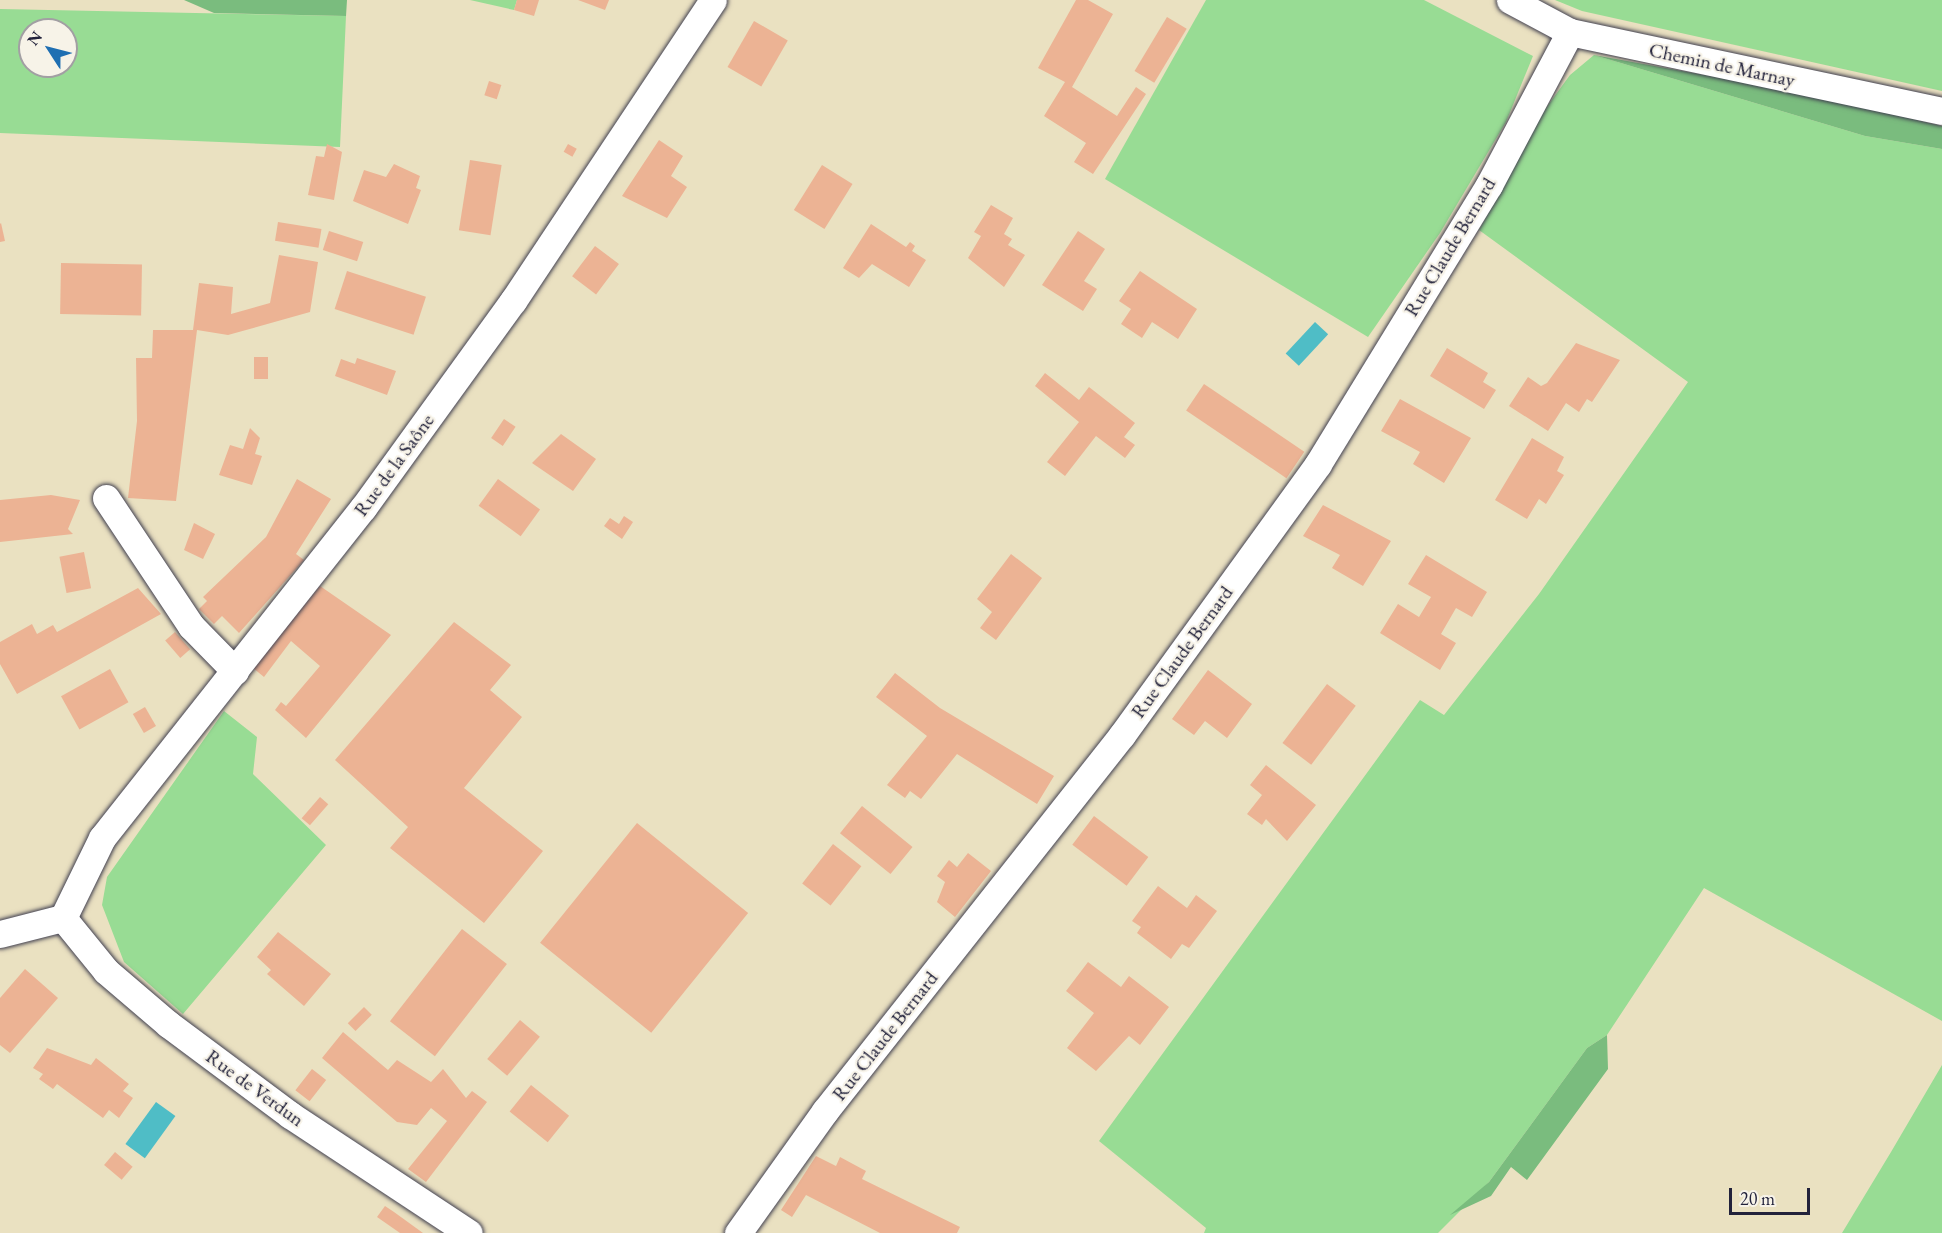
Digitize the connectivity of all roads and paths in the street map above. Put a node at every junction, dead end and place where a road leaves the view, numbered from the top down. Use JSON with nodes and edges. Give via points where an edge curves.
{"nodes":[{"id":1,"x":713,"y":0,"type":"edge"},
{"id":2,"x":1510,"y":0,"type":"edge"},
{"id":3,"x":1569,"y":33,"type":"junction"},
{"id":4,"x":1942,"y":111,"type":"edge"},
{"id":5,"x":106,"y":498,"type":"dead end"},
{"id":6,"x":235,"y":671,"type":"junction"},
{"id":7,"x":63,"y":918,"type":"junction"},
{"id":8,"x":0,"y":934,"type":"edge"},
{"id":9,"x":469,"y":1233,"type":"edge"},
{"id":10,"x":738,"y":1233,"type":"edge"}],
"edges":[{"from":1,"to":6,"type":"street","name":"Rue de la Saône","via":[[513,301],[363,508]]},
{"from":2,"to":3,"type":"street","name":"Chemin de Marnay"},
{"from":3,"to":4,"type":"street","name":"Chemin de Marnay"},
{"from":3,"to":10,"type":"street","name":"Rue Claude Bernard","via":[[1489,185],[1318,464],[1122,735],[825,1112]]},
{"from":5,"to":6,"type":"street","via":[[191,626]]},
{"from":6,"to":7,"type":"street","name":"Rue de la Saône","via":[[102,838]]},
{"from":7,"to":8,"type":"street"},
{"from":7,"to":9,"type":"street","name":"Rue de Verdun","via":[[106,971],[168,1024],[290,1115]]}]}
